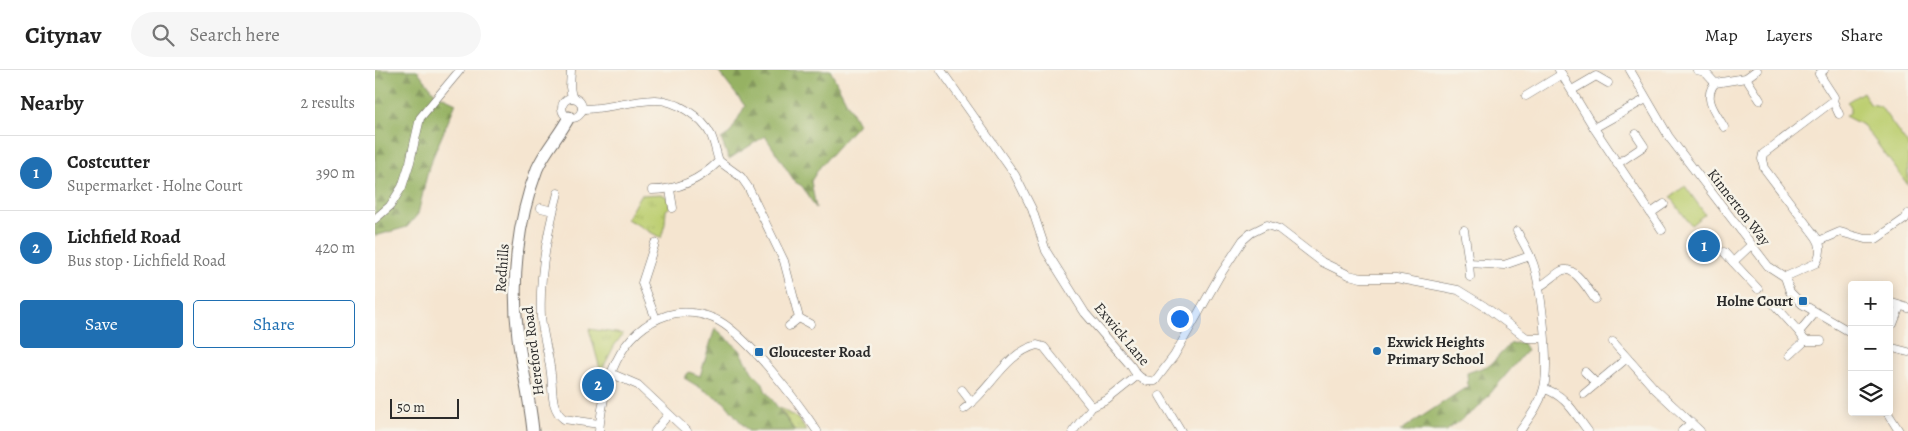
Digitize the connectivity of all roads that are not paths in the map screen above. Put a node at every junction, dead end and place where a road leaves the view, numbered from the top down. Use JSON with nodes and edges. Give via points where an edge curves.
{"nodes":[{"id":1,"x":460,"y":70,"type":"edge"},
{"id":2,"x":571,"y":70,"type":"edge"},
{"id":3,"x":941,"y":70,"type":"edge"},
{"id":4,"x":1630,"y":70,"type":"edge"},
{"id":5,"x":1697,"y":70,"type":"edge"},
{"id":6,"x":1757,"y":70,"type":"edge"},
{"id":7,"x":1824,"y":70,"type":"edge"},
{"id":8,"x":1561,"y":72,"type":"edge"},
{"id":9,"x":1747,"y":78,"type":"junction"},
{"id":10,"x":1608,"y":83,"type":"dead end"},
{"id":11,"x":1715,"y":83,"type":"junction"},
{"id":12,"x":1572,"y":90,"type":"junction"},
{"id":13,"x":1526,"y":96,"type":"dead end"},
{"id":14,"x":572,"y":98,"type":"junction"},
{"id":15,"x":1646,"y":99,"type":"junction"},
{"id":16,"x":1760,"y":100,"type":"dead end"},
{"id":17,"x":1833,"y":101,"type":"junction"},
{"id":18,"x":582,"y":109,"type":"junction"},
{"id":19,"x":1839,"y":114,"type":"dead end"},
{"id":20,"x":569,"y":117,"type":"junction"},
{"id":21,"x":1724,"y":127,"type":"dead end"},
{"id":22,"x":1594,"y":128,"type":"junction"},
{"id":23,"x":1636,"y":134,"type":"dead end"},
{"id":24,"x":719,"y":161,"type":"junction"},
{"id":25,"x":1617,"y":164,"type":"junction"},
{"id":26,"x":652,"y":190,"type":"dead end"},
{"id":27,"x":670,"y":190,"type":"junction"},
{"id":28,"x":558,"y":193,"type":"dead end"},
{"id":29,"x":1664,"y":204,"type":"dead end"},
{"id":30,"x":541,"y":208,"type":"dead end"},
{"id":31,"x":673,"y":208,"type":"dead end"},
{"id":32,"x":553,"y":211,"type":"junction"},
{"id":33,"x":1651,"y":213,"type":"junction"},
{"id":34,"x":1908,"y":214,"type":"edge"},
{"id":35,"x":375,"y":219,"type":"edge"},
{"id":36,"x":1464,"y":230,"type":"dead end"},
{"id":37,"x":1662,"y":230,"type":"dead end"},
{"id":38,"x":1517,"y":232,"type":"dead end"},
{"id":39,"x":1819,"y":242,"type":"junction"},
{"id":40,"x":655,"y":243,"type":"dead end"},
{"id":41,"x":1751,"y":245,"type":"junction"},
{"id":42,"x":1725,"y":252,"type":"dead end"},
{"id":43,"x":640,"y":254,"type":"dead end"},
{"id":44,"x":1530,"y":256,"type":"junction"},
{"id":45,"x":649,"y":257,"type":"junction"},
{"id":46,"x":1733,"y":262,"type":"junction"},
{"id":47,"x":1469,"y":263,"type":"junction"},
{"id":48,"x":1470,"y":277,"type":"dead end"},
{"id":49,"x":1785,"y":277,"type":"junction"},
{"id":50,"x":1538,"y":287,"type":"junction"},
{"id":51,"x":1757,"y":289,"type":"dead end"},
{"id":52,"x":1595,"y":299,"type":"dead end"},
{"id":53,"x":1771,"y":301,"type":"dead end"},
{"id":54,"x":1904,"y":307,"type":"edge"},
{"id":55,"x":1815,"y":313,"type":"junction"},
{"id":56,"x":799,"y":318,"type":"junction"},
{"id":57,"x":656,"y":319,"type":"junction"},
{"id":58,"x":810,"y":324,"type":"dead end"},
{"id":59,"x":1893,"y":324,"type":"dead end"},
{"id":60,"x":789,"y":326,"type":"dead end"},
{"id":61,"x":1848,"y":331,"type":"edge"},
{"id":62,"x":1799,"y":332,"type":"junction"},
{"id":63,"x":1543,"y":338,"type":"junction"},
{"id":64,"x":1805,"y":341,"type":"junction"},
{"id":65,"x":1821,"y":341,"type":"dead end"},
{"id":66,"x":1613,"y":342,"type":"dead end"},
{"id":67,"x":1893,"y":348,"type":"edge"},
{"id":68,"x":1908,"y":352,"type":"edge"},
{"id":69,"x":1790,"y":355,"type":"dead end"},
{"id":70,"x":1627,"y":358,"type":"junction"},
{"id":71,"x":1585,"y":372,"type":"dead end"},
{"id":72,"x":610,"y":373,"type":"junction"},
{"id":73,"x":1137,"y":376,"type":"junction"},
{"id":74,"x":1596,"y":383,"type":"junction"},
{"id":75,"x":962,"y":390,"type":"dead end"},
{"id":76,"x":1544,"y":390,"type":"junction"},
{"id":77,"x":1584,"y":394,"type":"dead end"},
{"id":78,"x":1160,"y":396,"type":"dead end"},
{"id":79,"x":972,"y":403,"type":"junction"},
{"id":80,"x":1092,"y":407,"type":"junction"},
{"id":81,"x":964,"y":409,"type":"dead end"},
{"id":82,"x":668,"y":415,"type":"junction"},
{"id":83,"x":1890,"y":416,"type":"edge"},
{"id":84,"x":1690,"y":424,"type":"junction"},
{"id":85,"x":599,"y":428,"type":"edge"},
{"id":86,"x":1586,"y":430,"type":"edge"},
{"id":87,"x":533,"y":431,"type":"edge"},
{"id":88,"x":655,"y":431,"type":"edge"},
{"id":89,"x":687,"y":431,"type":"edge"},
{"id":90,"x":817,"y":431,"type":"edge"},
{"id":91,"x":1073,"y":431,"type":"edge"},
{"id":92,"x":1181,"y":431,"type":"edge"},
{"id":93,"x":1521,"y":431,"type":"edge"},
{"id":94,"x":1682,"y":431,"type":"edge"},
{"id":95,"x":1700,"y":431,"type":"edge"},
{"id":96,"x":1899,"y":431,"type":"edge"}],
"edges":[{"from":1,"to":35,"type":"street","via":[[420,118],[402,187],[390,206]]},
{"from":2,"to":14,"type":"street","name":"Redhills"},
{"from":3,"to":73,"type":"street","name":"Exwick Lane","via":[[1015,175],[1032,209],[1046,250],[1080,305]]},
{"from":4,"to":15,"type":"street","name":"Kinnerton Way"},
{"from":5,"to":11,"type":"street","via":[[1705,72]]},
{"from":6,"to":9,"type":"street"},
{"from":7,"to":17,"type":"street","via":[[1819,74]]},
{"from":8,"to":12,"type":"street"},
{"from":8,"to":13,"type":"street"},
{"from":9,"to":11,"type":"street"},
{"from":9,"to":16,"type":"street"},
{"from":10,"to":12,"type":"street","via":[[1596,76]]},
{"from":11,"to":21,"type":"street","via":[[1709,100]]},
{"from":12,"to":22,"type":"street"},
{"from":14,"to":18,"type":"street"},
{"from":14,"to":20,"type":"street","name":"Redhills","via":[[563,104],[563,112]]},
{"from":15,"to":22,"type":"street"},
{"from":15,"to":41,"type":"street","name":"Kinnerton Way","via":[[1669,137]]},
{"from":17,"to":19,"type":"street"},
{"from":17,"to":39,"type":"street","via":[[1769,148],[1762,159],[1764,168]]},
{"from":18,"to":20,"type":"street","name":"Redhills","via":[[576,117]]},
{"from":18,"to":24,"type":"street","via":[[656,100],[672,104],[690,113],[709,131]]},
{"from":20,"to":87,"type":"street","name":"Redhills","via":[[538,168],[527,203],[516,260],[515,312]]},
{"from":22,"to":25,"type":"street"},
{"from":23,"to":25,"type":"street","via":[[1644,146]]},
{"from":24,"to":27,"type":"street","via":[[704,174]]},
{"from":24,"to":56,"type":"street","via":[[741,177],[761,210],[784,261]]},
{"from":25,"to":33,"type":"street"},
{"from":26,"to":27,"type":"street"},
{"from":27,"to":31,"type":"street"},
{"from":28,"to":32,"type":"street","name":"Hereford Road"},
{"from":29,"to":33,"type":"street"},
{"from":30,"to":32,"type":"street"},
{"from":32,"to":85,"type":"street","name":"Hereford Road","via":[[543,268],[541,303],[553,402],[564,419]]},
{"from":33,"to":37,"type":"street"},
{"from":34,"to":39,"type":"street","via":[[1876,239],[1865,240],[1840,232]]},
{"from":36,"to":47,"type":"street"},
{"from":38,"to":44,"type":"street"},
{"from":39,"to":49,"type":"street","via":[[1816,263]]},
{"from":40,"to":45,"type":"street"},
{"from":41,"to":46,"type":"street"},
{"from":41,"to":49,"type":"street","name":"Kinnerton Way","via":[[1768,266]]},
{"from":42,"to":46,"type":"street"},
{"from":43,"to":45,"type":"street"},
{"from":44,"to":47,"type":"street","via":[[1503,265]]},
{"from":44,"to":50,"type":"street"},
{"from":45,"to":57,"type":"street","via":[[642,283]]},
{"from":46,"to":51,"type":"street"},
{"from":47,"to":48,"type":"street"},
{"from":49,"to":55,"type":"street","name":"Kinnerton Way","via":[[1790,292]]},
{"from":50,"to":52,"type":"street","via":[[1568,269],[1575,273]]},
{"from":50,"to":63,"type":"street"},
{"from":53,"to":62,"type":"street"},
{"from":54,"to":59,"type":"street"},
{"from":55,"to":61,"type":"street","name":"Kinnerton Way"},
{"from":55,"to":62,"type":"street"},
{"from":56,"to":58,"type":"street"},
{"from":56,"to":60,"type":"street"},
{"from":57,"to":72,"type":"street","via":[[633,336]]},
{"from":57,"to":90,"type":"street","via":[[675,313],[706,315],[720,321],[760,358]]},
{"from":62,"to":64,"type":"street"},
{"from":63,"to":73,"type":"street","name":"Exwick Lane","via":[[1527,338],[1458,290],[1396,278],[1349,275],[1322,262],[1279,229],[1267,225],[1251,233],[1236,250],[1159,377],[1149,382]]},
{"from":63,"to":76,"type":"street","via":[[1547,361]]},
{"from":64,"to":65,"type":"street"},
{"from":64,"to":69,"type":"street"},
{"from":66,"to":70,"type":"street"},
{"from":67,"to":68,"type":"street"},
{"from":70,"to":74,"type":"street"},
{"from":70,"to":84,"type":"street"},
{"from":71,"to":74,"type":"street"},
{"from":72,"to":82,"type":"street","via":[[638,384]]},
{"from":72,"to":85,"type":"street"},
{"from":73,"to":80,"type":"street","via":[[1107,400]]},
{"from":74,"to":77,"type":"street"},
{"from":75,"to":79,"type":"street"},
{"from":76,"to":86,"type":"street","via":[[1562,396]]},
{"from":76,"to":93,"type":"street"},
{"from":78,"to":92,"type":"street"},
{"from":79,"to":80,"type":"street","via":[[1003,367],[1037,345],[1044,347]]},
{"from":79,"to":81,"type":"street"},
{"from":80,"to":91,"type":"street"},
{"from":82,"to":88,"type":"street"},
{"from":82,"to":89,"type":"street"},
{"from":83,"to":96,"type":"street"},
{"from":84,"to":94,"type":"street"},
{"from":84,"to":95,"type":"street"}]}
